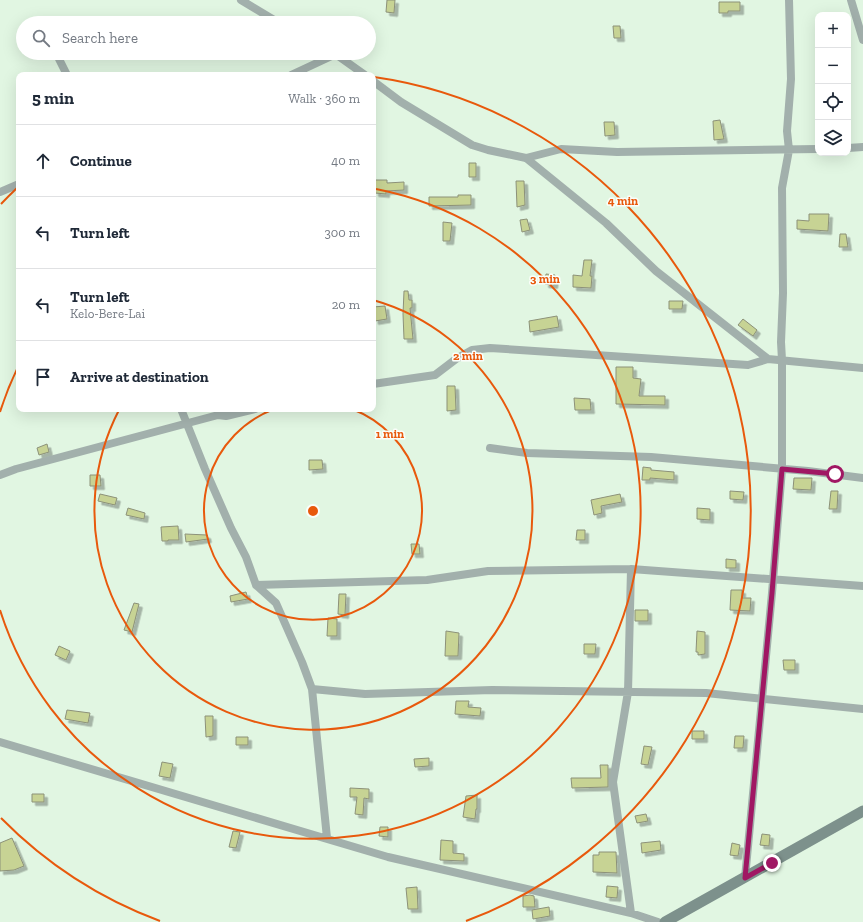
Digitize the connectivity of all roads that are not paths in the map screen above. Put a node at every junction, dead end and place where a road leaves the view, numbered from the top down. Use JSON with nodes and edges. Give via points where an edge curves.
{"nodes":[{"id":1,"x":242,"y":0,"type":"edge"},
{"id":2,"x":789,"y":0,"type":"edge"},
{"id":3,"x":851,"y":0,"type":"edge"},
{"id":4,"x":268,"y":16,"type":"edge"},
{"id":5,"x":863,"y":40,"type":"edge"},
{"id":6,"x":60,"y":60,"type":"edge"},
{"id":7,"x":322,"y":60,"type":"edge"},
{"id":8,"x":344,"y":60,"type":"edge"},
{"id":9,"x":66,"y":72,"type":"edge"},
{"id":10,"x":296,"y":72,"type":"edge"},
{"id":11,"x":361,"y":72,"type":"edge"},
{"id":12,"x":376,"y":83,"type":"edge"},
{"id":13,"x":863,"y":147,"type":"edge"},
{"id":14,"x":851,"y":148,"type":"edge"},
{"id":15,"x":815,"y":149,"type":"edge"},
{"id":16,"x":789,"y":150,"type":"junction"},
{"id":17,"x":526,"y":158,"type":"junction"},
{"id":18,"x":16,"y":185,"type":"edge"},
{"id":19,"x":0,"y":192,"type":"edge"},
{"id":20,"x":768,"y":359,"type":"junction"},
{"id":21,"x":782,"y":360,"type":"junction"},
{"id":22,"x":863,"y":368,"type":"edge"},
{"id":23,"x":376,"y":384,"type":"edge"},
{"id":24,"x":182,"y":412,"type":"edge"},
{"id":25,"x":243,"y":412,"type":"edge"},
{"id":26,"x":186,"y":423,"type":"junction"},
{"id":27,"x":490,"y":448,"type":"dead end"},
{"id":28,"x":782,"y":469,"type":"junction"},
{"id":29,"x":0,"y":475,"type":"edge"},
{"id":30,"x":863,"y":478,"type":"edge"},
{"id":31,"x":631,"y":568,"type":"junction"},
{"id":32,"x":773,"y":580,"type":"junction"},
{"id":33,"x":256,"y":585,"type":"junction"},
{"id":34,"x":863,"y":586,"type":"edge"},
{"id":35,"x":312,"y":689,"type":"junction"},
{"id":36,"x":628,"y":692,"type":"junction"},
{"id":37,"x":762,"y":698,"type":"junction"},
{"id":38,"x":863,"y":709,"type":"edge"},
{"id":39,"x":0,"y":742,"type":"edge"},
{"id":40,"x":863,"y":811,"type":"edge"},
{"id":41,"x":327,"y":838,"type":"junction"},
{"id":42,"x":745,"y":878,"type":"junction"},
{"id":43,"x":631,"y":913,"type":"junction"},
{"id":44,"x":658,"y":922,"type":"edge"},
{"id":45,"x":665,"y":922,"type":"edge"}],
"edges":[{"from":1,"to":4,"type":"street"},
{"from":2,"to":16,"type":"street"},
{"from":3,"to":5,"type":"street"},
{"from":6,"to":9,"type":"street"},
{"from":7,"to":10,"type":"street"},
{"from":8,"to":11,"type":"street"},
{"from":12,"to":17,"type":"street","via":[[401,102],[472,145]]},
{"from":13,"to":14,"type":"street"},
{"from":15,"to":16,"type":"street"},
{"from":16,"to":17,"type":"street","via":[[617,152],[561,149]]},
{"from":16,"to":21,"type":"street","via":[[782,188]]},
{"from":17,"to":20,"type":"street","via":[[606,223],[656,271]]},
{"from":18,"to":19,"type":"street"},
{"from":20,"to":21,"type":"street"},
{"from":20,"to":23,"type":"street","via":[[748,365],[490,348],[472,350],[435,375]]},
{"from":21,"to":22,"type":"street"},
{"from":21,"to":28,"type":"street"},
{"from":24,"to":26,"type":"street"},
{"from":25,"to":26,"type":"street"},
{"from":26,"to":29,"type":"street"},
{"from":26,"to":33,"type":"street"},
{"from":27,"to":28,"type":"street","via":[[527,453],[651,457]]},
{"from":28,"to":30,"type":"street"},
{"from":28,"to":32,"type":"street"},
{"from":31,"to":32,"type":"street"},
{"from":31,"to":33,"type":"street","via":[[488,571],[427,580]]},
{"from":31,"to":36,"type":"street"},
{"from":32,"to":34,"type":"street"},
{"from":32,"to":37,"type":"street"},
{"from":33,"to":35,"type":"street","via":[[276,603]]},
{"from":35,"to":36,"type":"street","via":[[365,694],[492,690]]},
{"from":35,"to":41,"type":"street"},
{"from":36,"to":37,"type":"street","via":[[706,693]]},
{"from":36,"to":43,"type":"street","via":[[613,782]]},
{"from":37,"to":38,"type":"street"},
{"from":37,"to":42,"type":"street"},
{"from":39,"to":41,"type":"street"},
{"from":40,"to":42,"type":"main road"},
{"from":41,"to":43,"type":"street","via":[[388,857]]},
{"from":42,"to":45,"type":"main road"},
{"from":43,"to":44,"type":"street"}]}
